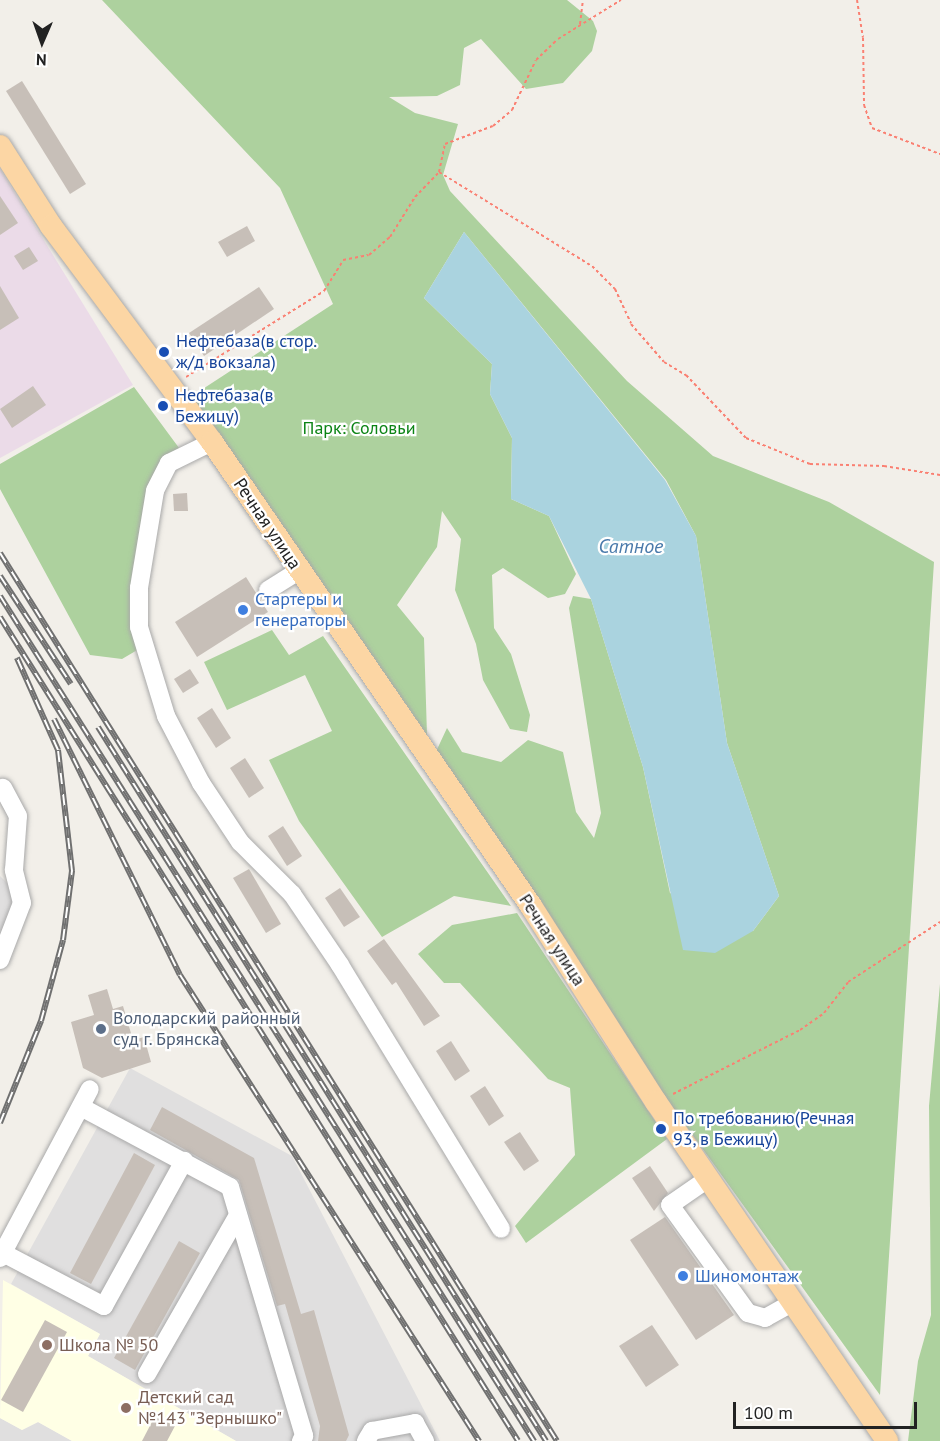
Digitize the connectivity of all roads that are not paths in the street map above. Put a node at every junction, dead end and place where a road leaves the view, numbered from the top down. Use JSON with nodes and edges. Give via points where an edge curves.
{"nodes":[{"id":1,"x":0,"y":146,"type":"edge"},
{"id":2,"x":212,"y":442,"type":"junction"},
{"id":3,"x":298,"y":571,"type":"junction"},
{"id":4,"x":268,"y":590,"type":"dead end"},
{"id":5,"x":3,"y":788,"type":"dead end"},
{"id":6,"x":2,"y":951,"type":"edge"},
{"id":7,"x":90,"y":1089,"type":"dead end"},
{"id":8,"x":81,"y":1107,"type":"junction"},
{"id":9,"x":184,"y":1161,"type":"junction"},
{"id":10,"x":709,"y":1178,"type":"junction"},
{"id":11,"x":238,"y":1215,"type":"junction"},
{"id":12,"x":501,"y":1229,"type":"dead end"},
{"id":13,"x":1,"y":1256,"type":"edge"},
{"id":14,"x":792,"y":1303,"type":"junction"},
{"id":15,"x":147,"y":1374,"type":"dead end"},
{"id":16,"x":302,"y":1441,"type":"edge"},
{"id":17,"x":366,"y":1441,"type":"edge"},
{"id":18,"x":425,"y":1441,"type":"edge"},
{"id":19,"x":887,"y":1441,"type":"edge"}],
"edges":[{"from":1,"to":2,"type":"main road","name":"Речная улица","via":[[51,226]]},
{"from":2,"to":3,"type":"main road","name":"Речная улица"},
{"from":2,"to":12,"type":"street","via":[[170,463],[155,491],[139,588],[140,627],[166,716],[201,783],[240,842],[292,894],[340,965]]},
{"from":3,"to":4,"type":"street"},
{"from":3,"to":10,"type":"main road","name":"Речная улица","via":[[531,906]]},
{"from":5,"to":6,"type":"street","via":[[18,816],[14,870],[22,903]]},
{"from":7,"to":8,"type":"street"},
{"from":8,"to":9,"type":"street"},
{"from":8,"to":13,"type":"street"},
{"from":9,"to":11,"type":"street","via":[[230,1187]]},
{"from":9,"to":13,"type":"street","via":[[104,1306]]},
{"from":10,"to":14,"type":"main road","name":"Речная улица"},
{"from":10,"to":14,"type":"street","via":[[670,1206],[748,1313],[765,1318]]},
{"from":11,"to":15,"type":"street"},
{"from":11,"to":16,"type":"street","via":[[304,1436]]},
{"from":14,"to":19,"type":"main road","name":"Речная улица"},
{"from":17,"to":18,"type":"street","via":[[372,1431],[415,1423]]}]}
